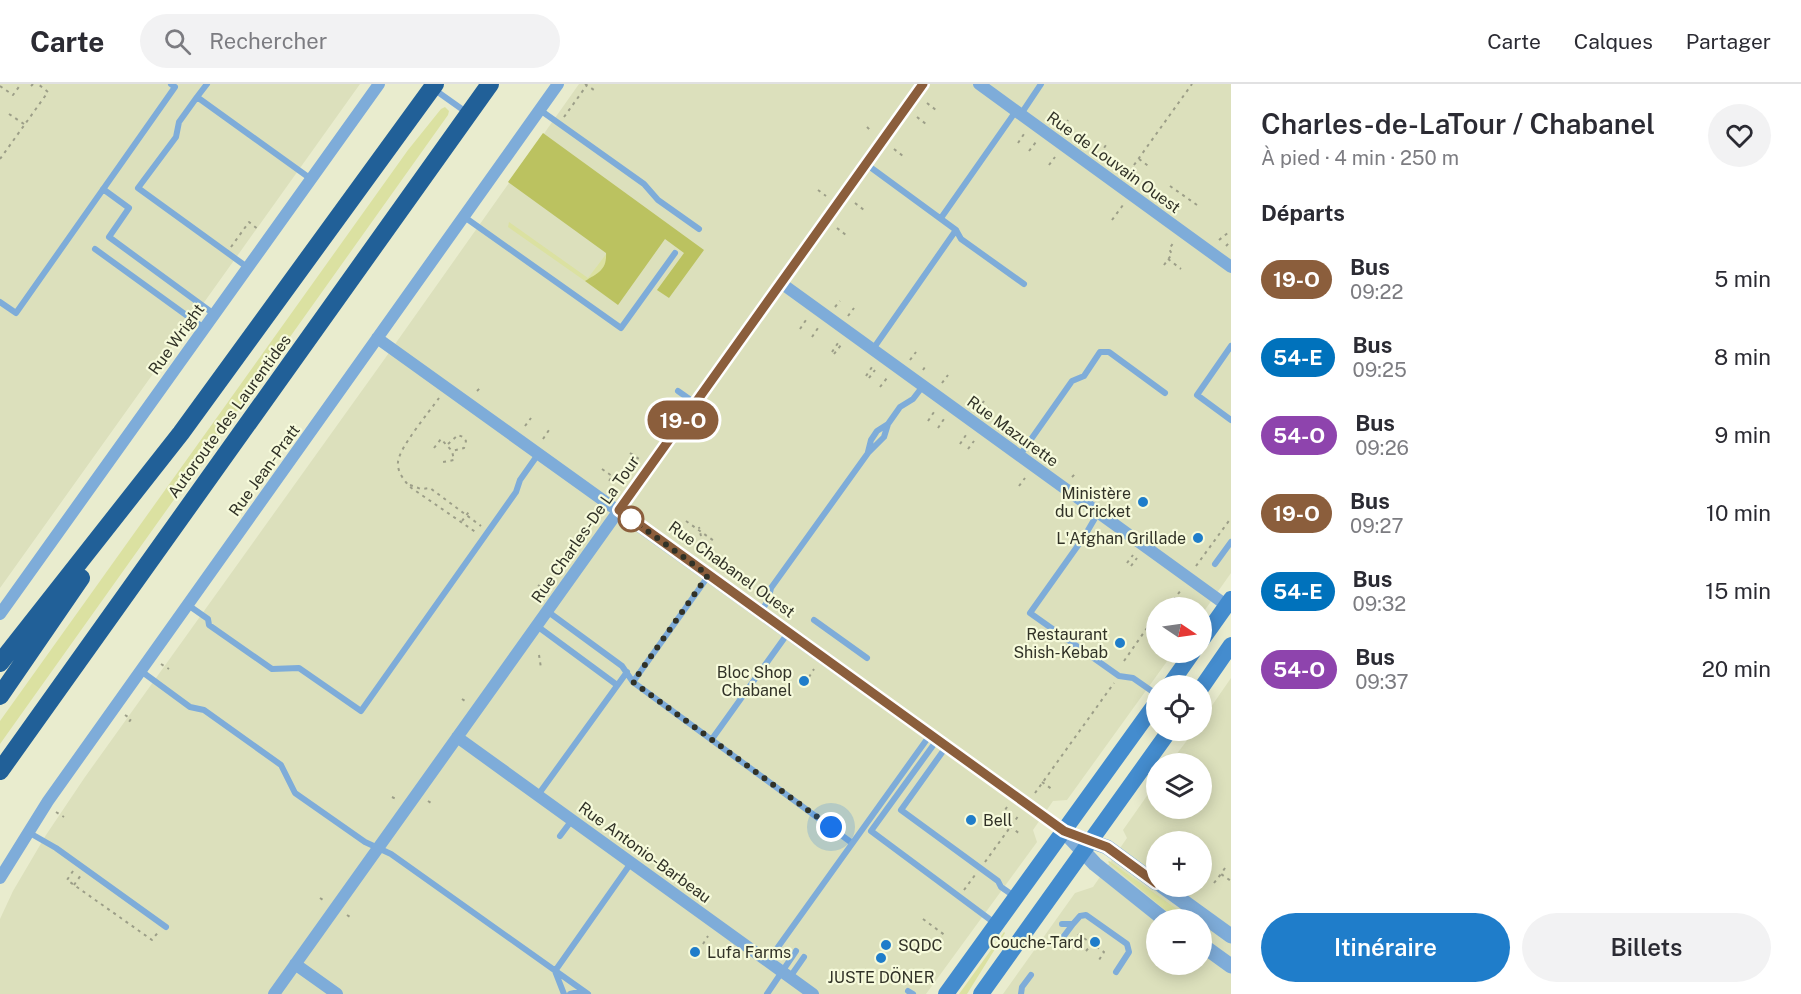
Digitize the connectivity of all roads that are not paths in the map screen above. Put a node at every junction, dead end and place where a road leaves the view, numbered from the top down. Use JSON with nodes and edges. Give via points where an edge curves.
{"nodes":[{"id":1,"x":171,"y":84,"type":"edge"},
{"id":2,"x":207,"y":84,"type":"edge"},
{"id":3,"x":379,"y":84,"type":"edge"},
{"id":4,"x":490,"y":84,"type":"edge"},
{"id":5,"x":558,"y":84,"type":"edge"},
{"id":6,"x":923,"y":84,"type":"edge"},
{"id":7,"x":979,"y":84,"type":"edge"},
{"id":8,"x":1041,"y":84,"type":"edge"},
{"id":9,"x":434,"y":86,"type":"edge"},
{"id":10,"x":197,"y":97,"type":"junction"},
{"id":11,"x":540,"y":109,"type":"junction"},
{"id":12,"x":1018,"y":113,"type":"junction"},
{"id":13,"x":469,"y":114,"type":"junction"},
{"id":14,"x":866,"y":164,"type":"junction"},
{"id":15,"x":311,"y":179,"type":"junction"},
{"id":16,"x":103,"y":189,"type":"junction"},
{"id":17,"x":462,"y":216,"type":"junction"},
{"id":18,"x":941,"y":218,"type":"junction"},
{"id":19,"x":699,"y":229,"type":"dead end"},
{"id":20,"x":956,"y":230,"type":"junction"},
{"id":21,"x":95,"y":249,"type":"dead end"},
{"id":22,"x":675,"y":253,"type":"dead end"},
{"id":23,"x":247,"y":267,"type":"junction"},
{"id":24,"x":1231,"y":267,"type":"edge"},
{"id":25,"x":780,"y":283,"type":"junction"},
{"id":26,"x":1024,"y":284,"type":"dead end"},
{"id":27,"x":0,"y":302,"type":"edge"},
{"id":28,"x":214,"y":314,"type":"junction"},
{"id":29,"x":204,"y":328,"type":"junction"},
{"id":30,"x":377,"y":338,"type":"junction"},
{"id":31,"x":1231,"y":346,"type":"edge"},
{"id":32,"x":872,"y":349,"type":"junction"},
{"id":33,"x":923,"y":386,"type":"junction"},
{"id":34,"x":678,"y":391,"type":"dead end"},
{"id":35,"x":1165,"y":393,"type":"dead end"},
{"id":36,"x":695,"y":403,"type":"junction"},
{"id":37,"x":1231,"y":420,"type":"edge"},
{"id":38,"x":181,"y":433,"type":"junction"},
{"id":39,"x":539,"y":453,"type":"junction"},
{"id":40,"x":1020,"y":456,"type":"junction"},
{"id":41,"x":619,"y":510,"type":"junction"},
{"id":42,"x":1098,"y":513,"type":"junction"},
{"id":43,"x":1231,"y":542,"type":"edge"},
{"id":44,"x":1215,"y":564,"type":"dead end"},
{"id":45,"x":708,"y":575,"type":"junction"},
{"id":46,"x":1229,"y":602,"type":"edge"},
{"id":47,"x":188,"y":605,"type":"junction"},
{"id":48,"x":547,"y":611,"type":"junction"},
{"id":49,"x":760,"y":612,"type":"junction"},
{"id":50,"x":0,"y":614,"type":"edge"},
{"id":51,"x":814,"y":620,"type":"dead end"},
{"id":52,"x":537,"y":626,"type":"junction"},
{"id":53,"x":1212,"y":626,"type":"edge"},
{"id":54,"x":788,"y":632,"type":"junction"},
{"id":55,"x":1231,"y":645,"type":"edge"},
{"id":56,"x":867,"y":658,"type":"dead end"},
{"id":57,"x":0,"y":663,"type":"edge"},
{"id":58,"x":141,"y":671,"type":"junction"},
{"id":59,"x":627,"y":672,"type":"junction"},
{"id":60,"x":1210,"y":675,"type":"edge"},
{"id":61,"x":633,"y":682,"type":"junction"},
{"id":62,"x":617,"y":685,"type":"junction"},
{"id":63,"x":1146,"y":687,"type":"edge"},
{"id":64,"x":0,"y":696,"type":"edge"},
{"id":65,"x":1146,"y":717,"type":"edge"},
{"id":66,"x":457,"y":737,"type":"junction"},
{"id":67,"x":712,"y":739,"type":"junction"},
{"id":68,"x":938,"y":740,"type":"junction"},
{"id":69,"x":1162,"y":741,"type":"edge"},
{"id":70,"x":0,"y":771,"type":"edge"},
{"id":71,"x":538,"y":796,"type":"junction"},
{"id":72,"x":572,"y":820,"type":"junction"},
{"id":73,"x":864,"y":826,"type":"junction"},
{"id":74,"x":28,"y":831,"type":"junction"},
{"id":75,"x":871,"y":831,"type":"junction"},
{"id":76,"x":1064,"y":831,"type":"junction"},
{"id":77,"x":560,"y":836,"type":"dead end"},
{"id":78,"x":852,"y":843,"type":"junction"},
{"id":79,"x":1087,"y":847,"type":"junction"},
{"id":80,"x":378,"y":849,"type":"junction"},
{"id":81,"x":632,"y":863,"type":"junction"},
{"id":82,"x":1146,"y":876,"type":"edge"},
{"id":83,"x":0,"y":878,"type":"edge"},
{"id":84,"x":1177,"y":897,"type":"edge"},
{"id":85,"x":1016,"y":898,"type":"junction"},
{"id":86,"x":1151,"y":909,"type":"edge"},
{"id":87,"x":1062,"y":924,"type":"dead end"},
{"id":88,"x":1073,"y":924,"type":"junction"},
{"id":89,"x":996,"y":925,"type":"junction"},
{"id":90,"x":166,"y":927,"type":"dead end"},
{"id":91,"x":1064,"y":936,"type":"dead end"},
{"id":92,"x":1231,"y":936,"type":"edge"},
{"id":93,"x":796,"y":951,"type":"dead end"},
{"id":94,"x":1212,"y":952,"type":"edge"},
{"id":95,"x":804,"y":957,"type":"dead end"},
{"id":96,"x":768,"y":961,"type":"junction"},
{"id":97,"x":296,"y":964,"type":"junction"},
{"id":98,"x":1231,"y":966,"type":"edge"},
{"id":99,"x":555,"y":971,"type":"junction"},
{"id":100,"x":1116,"y":972,"type":"dead end"},
{"id":101,"x":786,"y":974,"type":"junction"},
{"id":102,"x":1031,"y":975,"type":"dead end"},
{"id":103,"x":585,"y":992,"type":"edge"},
{"id":104,"x":274,"y":994,"type":"edge"},
{"id":105,"x":337,"y":994,"type":"edge"},
{"id":106,"x":564,"y":994,"type":"edge"},
{"id":107,"x":570,"y":994,"type":"edge"},
{"id":108,"x":767,"y":994,"type":"edge"},
{"id":109,"x":813,"y":994,"type":"edge"},
{"id":110,"x":946,"y":994,"type":"edge"},
{"id":111,"x":981,"y":994,"type":"edge"},
{"id":112,"x":1021,"y":994,"type":"edge"}],
"edges":[{"from":1,"to":16,"type":"lane","via":[[176,87]]},
{"from":2,"to":10,"type":"lane"},
{"from":3,"to":15,"type":"street","name":"Rue Wright"},
{"from":4,"to":13,"type":"highway","name":"Autoroute des Laurentides"},
{"from":5,"to":11,"type":"street","name":"Rue Jean-Pratt"},
{"from":6,"to":14,"type":"street","name":"Rue Charles-De La Tour"},
{"from":7,"to":12,"type":"street","name":"Rue de Louvain Ouest"},
{"from":8,"to":12,"type":"lane"},
{"from":9,"to":13,"type":"lane"},
{"from":9,"to":38,"type":"highway","name":"Autoroute des Laurentides"},
{"from":10,"to":15,"type":"lane"},
{"from":10,"to":23,"type":"lane","via":[[179,122],[176,137],[138,188]]},
{"from":11,"to":17,"type":"street","name":"Rue Jean-Pratt"},
{"from":11,"to":19,"type":"lane"},
{"from":12,"to":18,"type":"lane"},
{"from":12,"to":24,"type":"street","name":"Rue de Louvain Ouest"},
{"from":13,"to":70,"type":"highway","name":"Autoroute des Laurentides"},
{"from":14,"to":18,"type":"lane"},
{"from":14,"to":25,"type":"street","name":"Rue Charles-De La Tour"},
{"from":15,"to":23,"type":"street","name":"Rue Wright"},
{"from":16,"to":27,"type":"lane","via":[[16,313]]},
{"from":16,"to":28,"type":"lane","via":[[129,208],[108,237]]},
{"from":17,"to":22,"type":"lane","via":[[621,328]]},
{"from":17,"to":30,"type":"street","name":"Rue Jean-Pratt"},
{"from":18,"to":20,"type":"lane"},
{"from":20,"to":26,"type":"lane","via":[[961,239]]},
{"from":20,"to":32,"type":"lane"},
{"from":21,"to":29,"type":"lane"},
{"from":23,"to":28,"type":"street","name":"Rue Wright"},
{"from":25,"to":32,"type":"street","name":"Rue Mazurette"},
{"from":25,"to":36,"type":"street","name":"Rue Charles-De La Tour"},
{"from":28,"to":29,"type":"street","name":"Rue Wright"},
{"from":29,"to":50,"type":"street","name":"Rue Wright"},
{"from":30,"to":39,"type":"street","name":"Rue Chabanel Ouest"},
{"from":30,"to":47,"type":"street","name":"Rue Jean-Pratt"},
{"from":31,"to":37,"type":"lane","via":[[1197,395]]},
{"from":32,"to":33,"type":"street","name":"Rue Mazurette"},
{"from":33,"to":40,"type":"street","name":"Rue Mazurette"},
{"from":33,"to":49,"type":"lane","via":[[899,408],[884,437],[868,453],[771,588]]},
{"from":34,"to":36,"type":"lane"},
{"from":35,"to":40,"type":"lane","via":[[1109,352],[1100,352],[1084,376],[1072,381]]},
{"from":36,"to":41,"type":"street","name":"Rue Charles-De La Tour"},
{"from":38,"to":57,"type":"highway","name":"Autoroute des Laurentides"},
{"from":38,"to":64,"type":"highway"},
{"from":39,"to":41,"type":"street","name":"Rue Chabanel Ouest"},
{"from":39,"to":47,"type":"lane","via":[[516,492],[361,711],[299,668],[272,669],[209,626],[208,619]]},
{"from":40,"to":42,"type":"street","name":"Rue Mazurette"},
{"from":41,"to":45,"type":"street","name":"Rue Chabanel Ouest"},
{"from":41,"to":48,"type":"street","name":"Rue Charles-De La Tour"},
{"from":42,"to":46,"type":"street","name":"Rue Mazurette"},
{"from":42,"to":63,"type":"lane","via":[[1030,613],[1119,676],[1133,678]]},
{"from":43,"to":44,"type":"lane"},
{"from":45,"to":49,"type":"street","name":"Rue Chabanel Ouest"},
{"from":45,"to":61,"type":"lane"},
{"from":46,"to":53,"type":"main road"},
{"from":47,"to":58,"type":"street","name":"Rue Jean-Pratt"},
{"from":48,"to":52,"type":"street","name":"Rue Charles-De La Tour"},
{"from":48,"to":59,"type":"lane"},
{"from":49,"to":54,"type":"street","name":"Rue Chabanel Ouest"},
{"from":51,"to":56,"type":"lane"},
{"from":52,"to":62,"type":"lane"},
{"from":52,"to":66,"type":"street","name":"Rue Charles-De La Tour"},
{"from":54,"to":67,"type":"lane"},
{"from":54,"to":68,"type":"street","name":"Rue Chabanel Ouest"},
{"from":55,"to":60,"type":"main road"},
{"from":58,"to":74,"type":"street","name":"Rue Jean-Pratt"},
{"from":58,"to":80,"type":"lane","via":[[281,765],[295,794]]},
{"from":59,"to":61,"type":"lane"},
{"from":59,"to":62,"type":"lane"},
{"from":61,"to":67,"type":"lane"},
{"from":62,"to":71,"type":"lane"},
{"from":65,"to":76,"type":"main road"},
{"from":66,"to":71,"type":"street","name":"Rue Antonio-Barbeau"},
{"from":66,"to":80,"type":"street","name":"Rue Charles-De La Tour"},
{"from":67,"to":78,"type":"lane"},
{"from":68,"to":73,"type":"lane"},
{"from":68,"to":75,"type":"lane"},
{"from":68,"to":76,"type":"street","name":"Rue Chabanel Ouest"},
{"from":68,"to":85,"type":"lane","via":[[901,810]]},
{"from":69,"to":79,"type":"main road"},
{"from":71,"to":72,"type":"street","name":"Rue Antonio-Barbeau"},
{"from":72,"to":77,"type":"lane"},
{"from":72,"to":81,"type":"street","name":"Rue Antonio-Barbeau"},
{"from":73,"to":75,"type":"lane"},
{"from":73,"to":78,"type":"lane"},
{"from":74,"to":83,"type":"street","name":"Rue Jean-Pratt"},
{"from":74,"to":90,"type":"lane"},
{"from":75,"to":89,"type":"lane"},
{"from":76,"to":79,"type":"street","name":"Rue Chabanel Ouest"},
{"from":76,"to":85,"type":"main road"},
{"from":78,"to":96,"type":"lane"},
{"from":79,"to":82,"type":"street","name":"Rue Chabanel Ouest","via":[[1107,847]]},
{"from":79,"to":86,"type":"street","name":"Rue Chabanel Ouest","via":[[1104,872]]},
{"from":79,"to":111,"type":"main road"},
{"from":80,"to":97,"type":"street","name":"Rue Charles-De La Tour"},
{"from":80,"to":99,"type":"lane","via":[[391,854]]},
{"from":81,"to":96,"type":"street","name":"Rue Antonio-Barbeau"},
{"from":81,"to":99,"type":"lane"},
{"from":84,"to":92,"type":"street"},
{"from":85,"to":89,"type":"main road"},
{"from":87,"to":88,"type":"lane"},
{"from":88,"to":91,"type":"lane"},
{"from":88,"to":100,"type":"lane","via":[[1086,915],[1128,946],[1128,954]]},
{"from":89,"to":110,"type":"main road"},
{"from":93,"to":101,"type":"lane"},
{"from":94,"to":98,"type":"street"},
{"from":95,"to":101,"type":"lane"},
{"from":96,"to":101,"type":"street","name":"Rue Antonio-Barbeau"},
{"from":97,"to":104,"type":"street","name":"Rue Charles-De La Tour"},
{"from":97,"to":105,"type":"street"},
{"from":99,"to":103,"type":"lane"},
{"from":99,"to":106,"type":"lane"},
{"from":101,"to":108,"type":"lane"},
{"from":101,"to":109,"type":"street","name":"Rue Antonio-Barbeau"},
{"from":102,"to":112,"type":"lane"},
{"from":103,"to":107,"type":"lane"}]}
